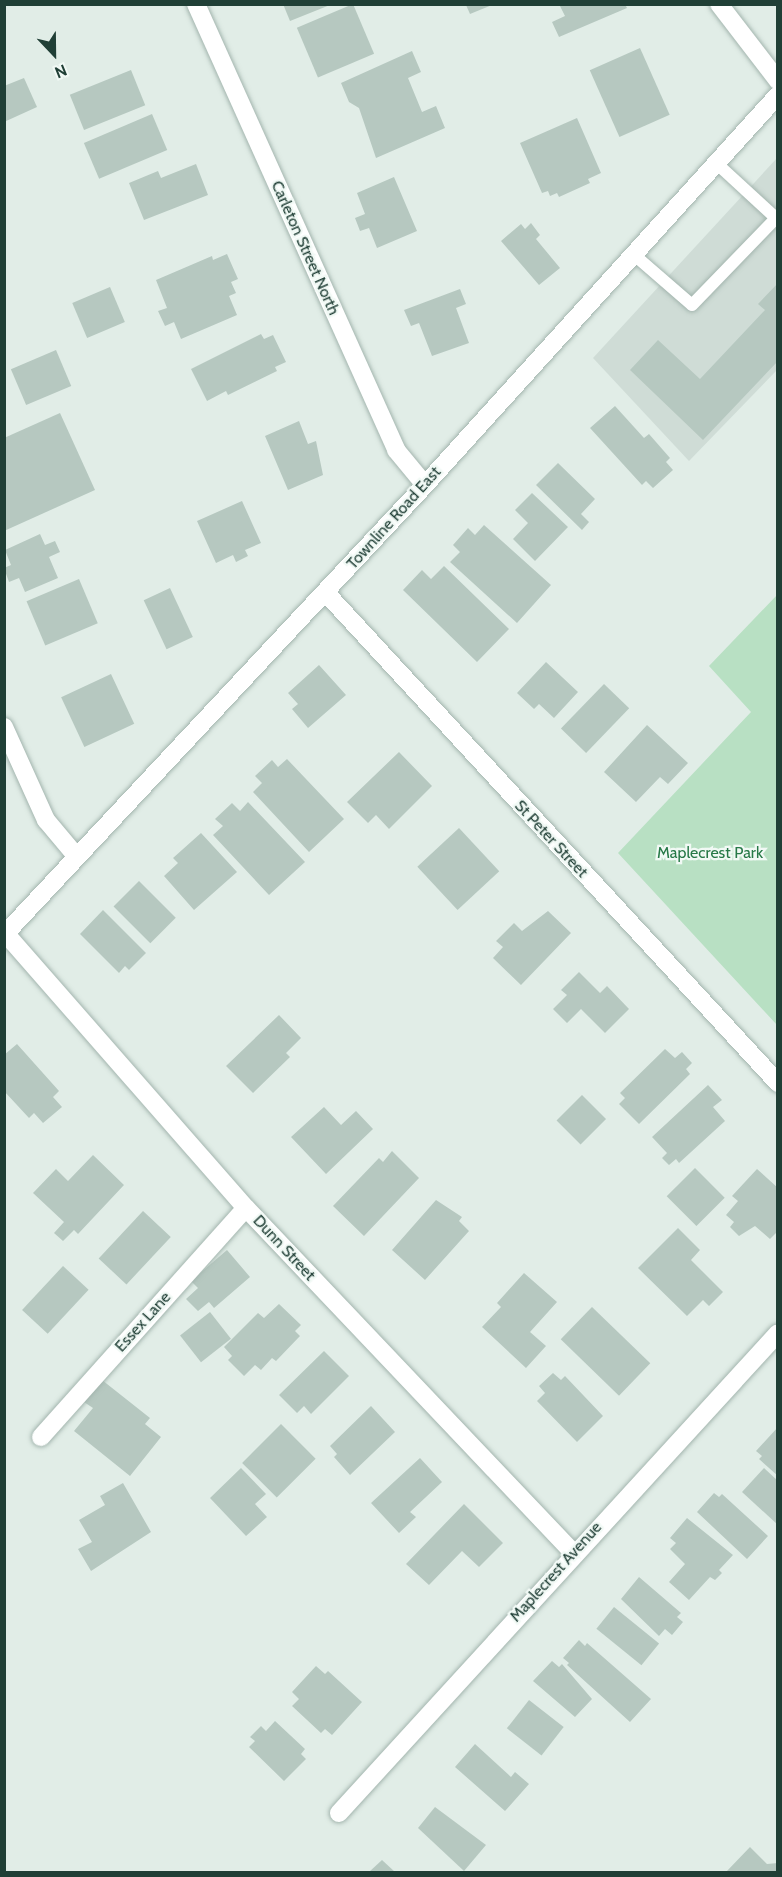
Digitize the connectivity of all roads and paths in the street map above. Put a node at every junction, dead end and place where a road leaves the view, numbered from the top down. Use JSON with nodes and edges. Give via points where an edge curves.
{"nodes":[{"id":1,"x":196,"y":4,"type":"edge"},
{"id":2,"x":719,"y":4,"type":"edge"},
{"id":3,"x":777,"y":81,"type":"edge"},
{"id":4,"x":777,"y":95,"type":"edge"},
{"id":5,"x":715,"y":162,"type":"junction"},
{"id":6,"x":777,"y":217,"type":"edge"},
{"id":7,"x":632,"y":253,"type":"junction"},
{"id":8,"x":425,"y":485,"type":"junction"},
{"id":9,"x":326,"y":593,"type":"junction"},
{"id":10,"x":4,"y":727,"type":"edge"},
{"id":11,"x":77,"y":857,"type":"junction"},
{"id":12,"x":5,"y":935,"type":"edge"},
{"id":13,"x":777,"y":1083,"type":"edge"},
{"id":14,"x":246,"y":1208,"type":"junction"},
{"id":15,"x":777,"y":1333,"type":"edge"},
{"id":16,"x":40,"y":1437,"type":"dead end"},
{"id":17,"x":573,"y":1553,"type":"junction"},
{"id":18,"x":339,"y":1813,"type":"dead end"}],
"edges":[{"from":1,"to":8,"type":"street","name":"Carleton Street North","via":[[396,450]]},
{"from":2,"to":3,"type":"street"},
{"from":4,"to":5,"type":"street","name":"Townline Road East"},
{"from":5,"to":6,"type":"lane"},
{"from":5,"to":7,"type":"street","name":"Townline Road East"},
{"from":6,"to":7,"type":"lane","via":[[692,305]]},
{"from":7,"to":8,"type":"street","name":"Townline Road East"},
{"from":8,"to":9,"type":"street","name":"Townline Road East"},
{"from":9,"to":11,"type":"street","name":"Townline Road East"},
{"from":9,"to":13,"type":"street","name":"St Peter Street"},
{"from":10,"to":11,"type":"street","via":[[46,820]]},
{"from":11,"to":12,"type":"street","name":"Townline Road East"},
{"from":12,"to":14,"type":"street","name":"Dunn Street"},
{"from":14,"to":16,"type":"street","name":"Essex Lane"},
{"from":14,"to":17,"type":"street","name":"Dunn Street"},
{"from":15,"to":17,"type":"street","name":"Maplecrest Avenue"},
{"from":17,"to":18,"type":"street","name":"Maplecrest Avenue"}]}
